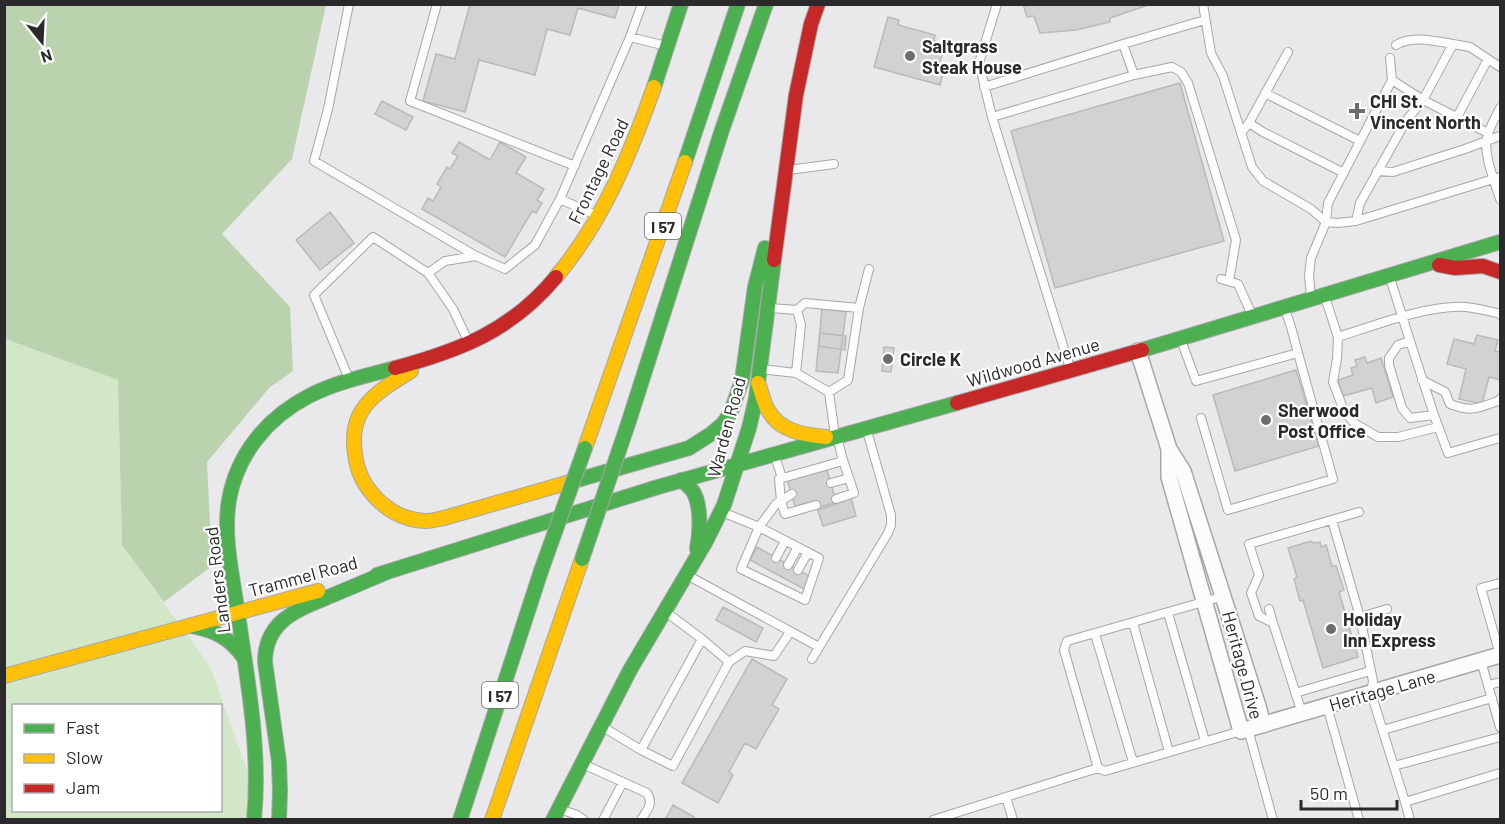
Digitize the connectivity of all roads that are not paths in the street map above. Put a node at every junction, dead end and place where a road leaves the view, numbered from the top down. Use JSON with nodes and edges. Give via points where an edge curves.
{"nodes":[{"id":1,"x":350,"y":4,"type":"edge"},
{"id":2,"x":437,"y":4,"type":"edge"},
{"id":3,"x":642,"y":4,"type":"edge"},
{"id":4,"x":681,"y":4,"type":"edge"},
{"id":5,"x":738,"y":4,"type":"edge"},
{"id":6,"x":766,"y":4,"type":"edge"},
{"id":7,"x":818,"y":4,"type":"edge"},
{"id":8,"x":998,"y":4,"type":"edge"},
{"id":9,"x":1203,"y":4,"type":"edge"},
{"id":10,"x":1205,"y":20,"type":"junction"},
{"id":11,"x":630,"y":37,"type":"junction"},
{"id":12,"x":1123,"y":44,"type":"junction"},
{"id":13,"x":1453,"y":44,"type":"junction"},
{"id":14,"x":1396,"y":45,"type":"dead end"},
{"id":15,"x":668,"y":46,"type":"junction"},
{"id":16,"x":1288,"y":52,"type":"dead end"},
{"id":17,"x":1390,"y":58,"type":"dead end"},
{"id":18,"x":1488,"y":59,"type":"junction"},
{"id":19,"x":1500,"y":67,"type":"edge"},
{"id":20,"x":1134,"y":75,"type":"junction"},
{"id":21,"x":1392,"y":80,"type":"junction"},
{"id":22,"x":984,"y":87,"type":"junction"},
{"id":23,"x":1265,"y":93,"type":"junction"},
{"id":24,"x":1423,"y":100,"type":"junction"},
{"id":25,"x":1500,"y":108,"type":"edge"},
{"id":26,"x":992,"y":117,"type":"junction"},
{"id":27,"x":1457,"y":117,"type":"junction"},
{"id":28,"x":1249,"y":123,"type":"junction"},
{"id":29,"x":1241,"y":133,"type":"junction"},
{"id":30,"x":1500,"y":136,"type":"edge"},
{"id":31,"x":1487,"y":137,"type":"junction"},
{"id":32,"x":1360,"y":141,"type":"junction"},
{"id":33,"x":834,"y":164,"type":"dead end"},
{"id":34,"x":575,"y":166,"type":"junction"},
{"id":35,"x":786,"y":170,"type":"junction"},
{"id":36,"x":1377,"y":171,"type":"junction"},
{"id":37,"x":1344,"y":173,"type":"junction"},
{"id":38,"x":1497,"y":178,"type":"edge"},
{"id":39,"x":560,"y":199,"type":"junction"},
{"id":40,"x":1500,"y":199,"type":"edge"},
{"id":41,"x":599,"y":217,"type":"junction"},
{"id":42,"x":1356,"y":221,"type":"junction"},
{"id":43,"x":1326,"y":222,"type":"junction"},
{"id":44,"x":1500,"y":242,"type":"edge"},
{"id":45,"x":476,"y":256,"type":"junction"},
{"id":46,"x":1427,"y":263,"type":"junction"},
{"id":47,"x":868,"y":269,"type":"dead end"},
{"id":48,"x":1500,"y":272,"type":"edge"},
{"id":49,"x":428,"y":273,"type":"junction"},
{"id":50,"x":1389,"y":275,"type":"junction"},
{"id":51,"x":1318,"y":297,"type":"junction"},
{"id":52,"x":768,"y":308,"type":"junction"},
{"id":53,"x":859,"y":308,"type":"junction"},
{"id":54,"x":1284,"y":308,"type":"junction"},
{"id":55,"x":797,"y":310,"type":"junction"},
{"id":56,"x":1500,"y":315,"type":"edge"},
{"id":57,"x":1252,"y":317,"type":"junction"},
{"id":58,"x":1403,"y":317,"type":"junction"},
{"id":59,"x":1338,"y":337,"type":"junction"},
{"id":60,"x":1180,"y":338,"type":"junction"},
{"id":61,"x":1410,"y":341,"type":"junction"},
{"id":62,"x":470,"y":344,"type":"junction"},
{"id":63,"x":1138,"y":351,"type":"junction"},
{"id":64,"x":1298,"y":353,"type":"junction"},
{"id":65,"x":437,"y":355,"type":"junction"},
{"id":66,"x":1071,"y":370,"type":"junction"},
{"id":67,"x":796,"y":374,"type":"junction"},
{"id":68,"x":759,"y":376,"type":"junction"},
{"id":69,"x":1422,"y":380,"type":"junction"},
{"id":70,"x":350,"y":381,"type":"junction"},
{"id":71,"x":830,"y":392,"type":"junction"},
{"id":72,"x":1500,"y":399,"type":"edge"},
{"id":73,"x":1434,"y":415,"type":"junction"},
{"id":74,"x":1201,"y":418,"type":"dead end"},
{"id":75,"x":1438,"y":427,"type":"junction"},
{"id":76,"x":866,"y":429,"type":"junction"},
{"id":77,"x":836,"y":438,"type":"junction"},
{"id":78,"x":1500,"y":438,"type":"edge"},
{"id":79,"x":1169,"y":449,"type":"junction"},
{"id":80,"x":775,"y":454,"type":"junction"},
{"id":81,"x":843,"y":461,"type":"junction"},
{"id":82,"x":736,"y":465,"type":"junction"},
{"id":83,"x":782,"y":478,"type":"junction"},
{"id":84,"x":849,"y":478,"type":"junction"},
{"id":85,"x":681,"y":480,"type":"junction"},
{"id":86,"x":831,"y":483,"type":"dead end"},
{"id":87,"x":792,"y":494,"type":"dead end"},
{"id":88,"x":836,"y":499,"type":"dead end"},
{"id":89,"x":781,"y":501,"type":"junction"},
{"id":90,"x":816,"y":505,"type":"dead end"},
{"id":91,"x":720,"y":511,"type":"junction"},
{"id":92,"x":1359,"y":512,"type":"dead end"},
{"id":93,"x":574,"y":513,"type":"joint"},
{"id":94,"x":1332,"y":520,"type":"junction"},
{"id":95,"x":759,"y":527,"type":"junction"},
{"id":96,"x":785,"y":541,"type":"junction"},
{"id":97,"x":798,"y":547,"type":"junction"},
{"id":98,"x":808,"y":552,"type":"junction"},
{"id":99,"x":695,"y":558,"type":"junction"},
{"id":100,"x":776,"y":558,"type":"dead end"},
{"id":101,"x":788,"y":565,"type":"dead end"},
{"id":102,"x":798,"y":570,"type":"dead end"},
{"id":103,"x":390,"y":571,"type":"junction"},
{"id":104,"x":770,"y":571,"type":"dead end"},
{"id":105,"x":686,"y":574,"type":"junction"},
{"id":106,"x":1259,"y":575,"type":"junction"},
{"id":107,"x":781,"y":577,"type":"dead end"},
{"id":108,"x":765,"y":581,"type":"junction"},
{"id":109,"x":791,"y":582,"type":"dead end"},
{"id":110,"x":1500,"y":583,"type":"edge"},
{"id":111,"x":776,"y":586,"type":"junction"},
{"id":112,"x":1263,"y":586,"type":"dead end"},
{"id":113,"x":787,"y":591,"type":"junction"},
{"id":114,"x":1224,"y":596,"type":"junction"},
{"id":115,"x":1205,"y":602,"type":"junction"},
{"id":116,"x":1269,"y":609,"type":"dead end"},
{"id":117,"x":1387,"y":609,"type":"dead end"},
{"id":118,"x":664,"y":611,"type":"junction"},
{"id":119,"x":238,"y":613,"type":"junction"},
{"id":120,"x":1168,"y":614,"type":"junction"},
{"id":121,"x":1360,"y":617,"type":"junction"},
{"id":122,"x":1133,"y":623,"type":"junction"},
{"id":123,"x":1273,"y":623,"type":"junction"},
{"id":124,"x":191,"y":626,"type":"junction"},
{"id":125,"x":790,"y":632,"type":"junction"},
{"id":126,"x":1095,"y":634,"type":"junction"},
{"id":127,"x":702,"y":639,"type":"junction"},
{"id":128,"x":819,"y":647,"type":"junction"},
{"id":129,"x":1500,"y":655,"type":"edge"},
{"id":130,"x":244,"y":658,"type":"junction"},
{"id":131,"x":812,"y":659,"type":"dead end"},
{"id":132,"x":1481,"y":661,"type":"junction"},
{"id":133,"x":729,"y":662,"type":"junction"},
{"id":134,"x":1370,"y":671,"type":"junction"},
{"id":135,"x":4,"y":676,"type":"edge"},
{"id":136,"x":1500,"y":682,"type":"edge"},
{"id":137,"x":1489,"y":685,"type":"junction"},
{"id":138,"x":1295,"y":693,"type":"junction"},
{"id":139,"x":1371,"y":693,"type":"junction"},
{"id":140,"x":1492,"y":698,"type":"junction"},
{"id":141,"x":1327,"y":706,"type":"junction"},
{"id":142,"x":1302,"y":714,"type":"junction"},
{"id":143,"x":601,"y":726,"type":"junction"},
{"id":144,"x":1500,"y":727,"type":"edge"},
{"id":145,"x":1251,"y":728,"type":"junction"},
{"id":146,"x":1383,"y":730,"type":"junction"},
{"id":147,"x":1500,"y":737,"type":"edge"},
{"id":148,"x":1205,"y":741,"type":"junction"},
{"id":149,"x":641,"y":750,"type":"junction"},
{"id":150,"x":1169,"y":752,"type":"junction"},
{"id":151,"x":1133,"y":762,"type":"junction"},
{"id":152,"x":582,"y":763,"type":"junction"},
{"id":153,"x":1394,"y":766,"type":"junction"},
{"id":154,"x":1098,"y":768,"type":"junction"},
{"id":155,"x":1500,"y":773,"type":"edge"},
{"id":156,"x":623,"y":782,"type":"junction"},
{"id":157,"x":1006,"y":797,"type":"junction"},
{"id":158,"x":1405,"y":802,"type":"junction"},
{"id":159,"x":556,"y":814,"type":"edge"},
{"id":160,"x":455,"y":815,"type":"edge"},
{"id":161,"x":949,"y":817,"type":"edge"},
{"id":162,"x":254,"y":819,"type":"edge"},
{"id":163,"x":279,"y":819,"type":"edge"},
{"id":164,"x":492,"y":819,"type":"edge"},
{"id":165,"x":584,"y":819,"type":"edge"},
{"id":166,"x":603,"y":819,"type":"edge"},
{"id":167,"x":641,"y":819,"type":"edge"},
{"id":168,"x":933,"y":819,"type":"edge"},
{"id":169,"x":1013,"y":819,"type":"edge"},
{"id":170,"x":1273,"y":819,"type":"edge"},
{"id":171,"x":1359,"y":819,"type":"edge"},
{"id":172,"x":1410,"y":819,"type":"edge"}],
"edges":[{"from":1,"to":45,"type":"lane","via":[[314,161]]},
{"from":2,"to":34,"type":"lane","via":[[410,101]]},
{"from":3,"to":11,"type":"lane"},
{"from":4,"to":15,"type":"main road","name":"Frontage Road"},
{"from":5,"to":160,"type":"main road","number":"I 57","bridge":true,"via":[[482,750]]},
{"from":6,"to":164,"type":"main road","number":"I 57","bridge":true,"via":[[628,424]]},
{"from":7,"to":35,"type":"main road","name":"Warden Road","via":[[796,95]]},
{"from":8,"to":22,"type":"lane","via":[[979,63]]},
{"from":9,"to":10,"type":"lane"},
{"from":10,"to":12,"type":"lane"},
{"from":10,"to":29,"type":"lane","via":[[1211,53],[1223,76]]},
{"from":11,"to":15,"type":"lane"},
{"from":11,"to":34,"type":"lane"},
{"from":12,"to":20,"type":"lane"},
{"from":12,"to":22,"type":"lane"},
{"from":13,"to":14,"type":"lane","via":[[1418,39]]},
{"from":13,"to":18,"type":"lane","via":[[1470,47]]},
{"from":13,"to":24,"type":"lane"},
{"from":15,"to":41,"type":"main road","name":"Frontage Road","via":[[633,145]]},
{"from":16,"to":23,"type":"lane"},
{"from":17,"to":21,"type":"lane"},
{"from":18,"to":19,"type":"lane"},
{"from":18,"to":27,"type":"lane"},
{"from":20,"to":26,"type":"lane"},
{"from":20,"to":57,"type":"lane","via":[[1172,67],[1188,83],[1236,240],[1225,280],[1238,284]]},
{"from":21,"to":24,"type":"lane"},
{"from":21,"to":32,"type":"lane"},
{"from":22,"to":26,"type":"lane"},
{"from":23,"to":28,"type":"lane"},
{"from":23,"to":32,"type":"lane"},
{"from":24,"to":27,"type":"lane"},
{"from":24,"to":36,"type":"lane"},
{"from":25,"to":31,"type":"lane"},
{"from":26,"to":66,"type":"lane"},
{"from":27,"to":31,"type":"lane"},
{"from":28,"to":29,"type":"lane"},
{"from":28,"to":37,"type":"lane"},
{"from":29,"to":43,"type":"lane","via":[[1252,167],[1263,181]]},
{"from":30,"to":31,"type":"lane"},
{"from":31,"to":36,"type":"lane","via":[[1465,149],[1393,172]]},
{"from":31,"to":38,"type":"lane","via":[[1487,156]]},
{"from":32,"to":37,"type":"lane"},
{"from":33,"to":35,"type":"lane"},
{"from":34,"to":39,"type":"lane"},
{"from":35,"to":52,"type":"main road","name":"Warden Road"},
{"from":35,"to":65,"type":"main road","via":[[754,289],[735,405],[723,424],[707,438],[688,448],[444,518],[425,521],[408,517],[392,512],[366,488],[354,456],[354,436],[359,416],[373,397]]},
{"from":36,"to":42,"type":"lane","via":[[1360,203]]},
{"from":37,"to":43,"type":"lane","via":[[1328,203]]},
{"from":38,"to":40,"type":"lane"},
{"from":38,"to":42,"type":"lane"},
{"from":39,"to":41,"type":"lane"},
{"from":39,"to":45,"type":"lane","via":[[535,245],[505,269]]},
{"from":41,"to":62,"type":"main road","name":"Frontage Road","via":[[545,290],[505,323]]},
{"from":42,"to":43,"type":"lane"},
{"from":43,"to":51,"type":"lane","via":[[1311,258],[1309,275]]},
{"from":44,"to":46,"type":"main road","name":"Wildwood Avenue"},
{"from":45,"to":49,"type":"lane","via":[[445,261]]},
{"from":46,"to":48,"type":"main road","via":[[1455,268],[1483,266]]},
{"from":46,"to":50,"type":"main road","name":"Wildwood Avenue"},
{"from":47,"to":53,"type":"lane"},
{"from":49,"to":62,"type":"lane","via":[[453,309]]},
{"from":49,"to":70,"type":"lane","via":[[373,237],[314,295]]},
{"from":50,"to":51,"type":"main road","name":"Wildwood Avenue"},
{"from":50,"to":58,"type":"lane"},
{"from":51,"to":54,"type":"main road","name":"Wildwood Avenue"},
{"from":51,"to":59,"type":"lane"},
{"from":52,"to":55,"type":"lane"},
{"from":52,"to":68,"type":"main road","name":"Warden Road"},
{"from":53,"to":55,"type":"lane","via":[[805,303]]},
{"from":53,"to":71,"type":"lane","via":[[848,380]]},
{"from":54,"to":57,"type":"main road","name":"Wildwood Avenue"},
{"from":54,"to":64,"type":"lane"},
{"from":55,"to":67,"type":"lane","via":[[801,325]]},
{"from":56,"to":58,"type":"lane","via":[[1465,307]]},
{"from":57,"to":60,"type":"main road","name":"Wildwood Avenue"},
{"from":58,"to":59,"type":"lane"},
{"from":58,"to":61,"type":"lane"},
{"from":59,"to":75,"type":"lane","via":[[1333,382],[1344,411],[1354,423],[1378,437],[1398,437]]},
{"from":60,"to":63,"type":"main road","name":"Wildwood Avenue"},
{"from":60,"to":64,"type":"lane","via":[[1196,381]]},
{"from":61,"to":69,"type":"lane"},
{"from":61,"to":73,"type":"lane","via":[[1398,345],[1389,358],[1402,408],[1410,418]]},
{"from":62,"to":65,"type":"main road","name":"Frontage Road"},
{"from":63,"to":66,"type":"main road","name":"Wildwood Avenue"},
{"from":63,"to":79,"type":"street","name":"Heritage Drive"},
{"from":64,"to":74,"type":"lane","via":[[1333,479],[1228,510]]},
{"from":65,"to":70,"type":"main road","name":"Landers Road"},
{"from":66,"to":76,"type":"main road","name":"Wildwood Avenue"},
{"from":67,"to":68,"type":"lane"},
{"from":67,"to":71,"type":"lane"},
{"from":68,"to":77,"type":"main road","via":[[769,412],[784,427],[807,435]]},
{"from":68,"to":82,"type":"main road","name":"Warden Road","via":[[749,428]]},
{"from":69,"to":72,"type":"lane","via":[[1444,392],[1449,404],[1463,409],[1475,409]]},
{"from":69,"to":73,"type":"lane"},
{"from":70,"to":119,"type":"main road","name":"Landers Road","via":[[327,387],[289,407],[252,442],[240,462],[227,518]]},
{"from":71,"to":77,"type":"lane"},
{"from":73,"to":75,"type":"lane"},
{"from":75,"to":78,"type":"lane","via":[[1448,453]]},
{"from":76,"to":77,"type":"main road","name":"Wildwood Avenue"},
{"from":76,"to":128,"type":"lane","via":[[891,525]]},
{"from":77,"to":80,"type":"main road","name":"Wildwood Avenue"},
{"from":77,"to":81,"type":"lane"},
{"from":79,"to":114,"type":"street","name":"Heritage Drive","via":[[1183,471]]},
{"from":79,"to":115,"type":"street","name":"Heritage Drive","via":[[1169,477]]},
{"from":80,"to":82,"type":"main road","name":"Wildwood Avenue"},
{"from":80,"to":83,"type":"lane"},
{"from":81,"to":83,"type":"lane"},
{"from":81,"to":84,"type":"lane"},
{"from":82,"to":85,"type":"main road","name":"Wildwood Avenue"},
{"from":82,"to":91,"type":"main road","name":"Warden Road"},
{"from":83,"to":89,"type":"lane"},
{"from":84,"to":86,"type":"lane"},
{"from":84,"to":88,"type":"lane","via":[[854,493]]},
{"from":85,"to":93,"type":"main road","name":"Wildwood Avenue"},
{"from":85,"to":99,"type":"main road","via":[[696,499],[700,533]]},
{"from":87,"to":89,"type":"lane"},
{"from":89,"to":90,"type":"lane","via":[[785,514]]},
{"from":89,"to":95,"type":"lane"},
{"from":91,"to":95,"type":"lane"},
{"from":91,"to":99,"type":"main road","name":"Warden Road"},
{"from":92,"to":94,"type":"lane"},
{"from":93,"to":103,"type":"main road","name":"Trammel Road"},
{"from":94,"to":106,"type":"lane","via":[[1249,544]]},
{"from":94,"to":121,"type":"lane"},
{"from":95,"to":96,"type":"lane"},
{"from":95,"to":108,"type":"lane","via":[[741,569]]},
{"from":96,"to":97,"type":"lane"},
{"from":96,"to":100,"type":"lane"},
{"from":97,"to":98,"type":"lane"},
{"from":97,"to":101,"type":"lane"},
{"from":98,"to":102,"type":"lane"},
{"from":98,"to":113,"type":"lane","via":[[819,558],[805,600]]},
{"from":99,"to":105,"type":"main road","name":"Warden Road"},
{"from":103,"to":119,"type":"main road","name":"Trammel Road"},
{"from":103,"to":163,"type":"main road","via":[[292,612],[268,640],[265,664],[278,750]]},
{"from":104,"to":108,"type":"lane"},
{"from":105,"to":118,"type":"main road","name":"Warden Road"},
{"from":105,"to":125,"type":"lane"},
{"from":106,"to":112,"type":"lane"},
{"from":106,"to":123,"type":"lane","via":[[1251,593],[1259,616]]},
{"from":107,"to":111,"type":"lane"},
{"from":108,"to":111,"type":"lane"},
{"from":109,"to":113,"type":"lane"},
{"from":110,"to":129,"type":"lane","via":[[1481,588]]},
{"from":111,"to":113,"type":"lane"},
{"from":114,"to":115,"type":"lane"},
{"from":114,"to":145,"type":"street","name":"Heritage Drive","via":[[1258,706]]},
{"from":115,"to":120,"type":"lane"},
{"from":115,"to":145,"type":"street","name":"Heritage Drive"},
{"from":116,"to":123,"type":"lane"},
{"from":117,"to":121,"type":"lane"},
{"from":118,"to":127,"type":"lane"},
{"from":118,"to":143,"type":"main road","name":"Warden Road"},
{"from":119,"to":124,"type":"main road","name":"Trammel Road"},
{"from":119,"to":130,"type":"main road","name":"Landers Road"},
{"from":120,"to":122,"type":"lane"},
{"from":120,"to":148,"type":"lane"},
{"from":121,"to":134,"type":"lane"},
{"from":122,"to":126,"type":"lane"},
{"from":122,"to":150,"type":"lane"},
{"from":123,"to":138,"type":"lane"},
{"from":124,"to":130,"type":"main road","via":[[218,633]]},
{"from":124,"to":135,"type":"main road","name":"Trammel Road"},
{"from":125,"to":128,"type":"lane"},
{"from":125,"to":133,"type":"lane","via":[[774,656],[745,651]]},
{"from":126,"to":151,"type":"lane"},
{"from":126,"to":154,"type":"lane","via":[[1067,641],[1064,650]]},
{"from":127,"to":133,"type":"lane"},
{"from":127,"to":149,"type":"lane"},
{"from":128,"to":131,"type":"lane"},
{"from":129,"to":132,"type":"street","name":"Heritage Lane"},
{"from":130,"to":162,"type":"main road","name":"Landers Road","via":[[256,759]]},
{"from":132,"to":137,"type":"lane"},
{"from":132,"to":139,"type":"street","name":"Heritage Lane"},
{"from":133,"to":149,"type":"lane","via":[[673,766]]},
{"from":134,"to":138,"type":"lane"},
{"from":134,"to":139,"type":"lane"},
{"from":136,"to":137,"type":"lane"},
{"from":137,"to":140,"type":"lane"},
{"from":138,"to":142,"type":"lane"},
{"from":139,"to":141,"type":"street","name":"Heritage Lane"},
{"from":139,"to":146,"type":"lane"},
{"from":140,"to":144,"type":"lane"},
{"from":140,"to":146,"type":"lane"},
{"from":141,"to":142,"type":"street","name":"Heritage Lane"},
{"from":141,"to":171,"type":"lane"},
{"from":142,"to":145,"type":"street","name":"Heritage Lane"},
{"from":143,"to":149,"type":"lane"},
{"from":143,"to":152,"type":"main road","name":"Warden Road"},
{"from":145,"to":148,"type":"lane"},
{"from":145,"to":170,"type":"lane"},
{"from":146,"to":153,"type":"lane"},
{"from":147,"to":153,"type":"lane"},
{"from":148,"to":150,"type":"lane"},
{"from":150,"to":151,"type":"lane"},
{"from":151,"to":154,"type":"lane","via":[[1105,771]]},
{"from":152,"to":156,"type":"lane"},
{"from":152,"to":159,"type":"main road","name":"Warden Road"},
{"from":153,"to":158,"type":"lane"},
{"from":154,"to":157,"type":"lane"},
{"from":155,"to":158,"type":"lane"},
{"from":156,"to":166,"type":"lane"},
{"from":156,"to":167,"type":"lane","via":[[651,799]]},
{"from":157,"to":161,"type":"lane"},
{"from":157,"to":169,"type":"lane"},
{"from":158,"to":172,"type":"lane"},
{"from":159,"to":165,"type":"lane"},
{"from":161,"to":168,"type":"lane"}]}
